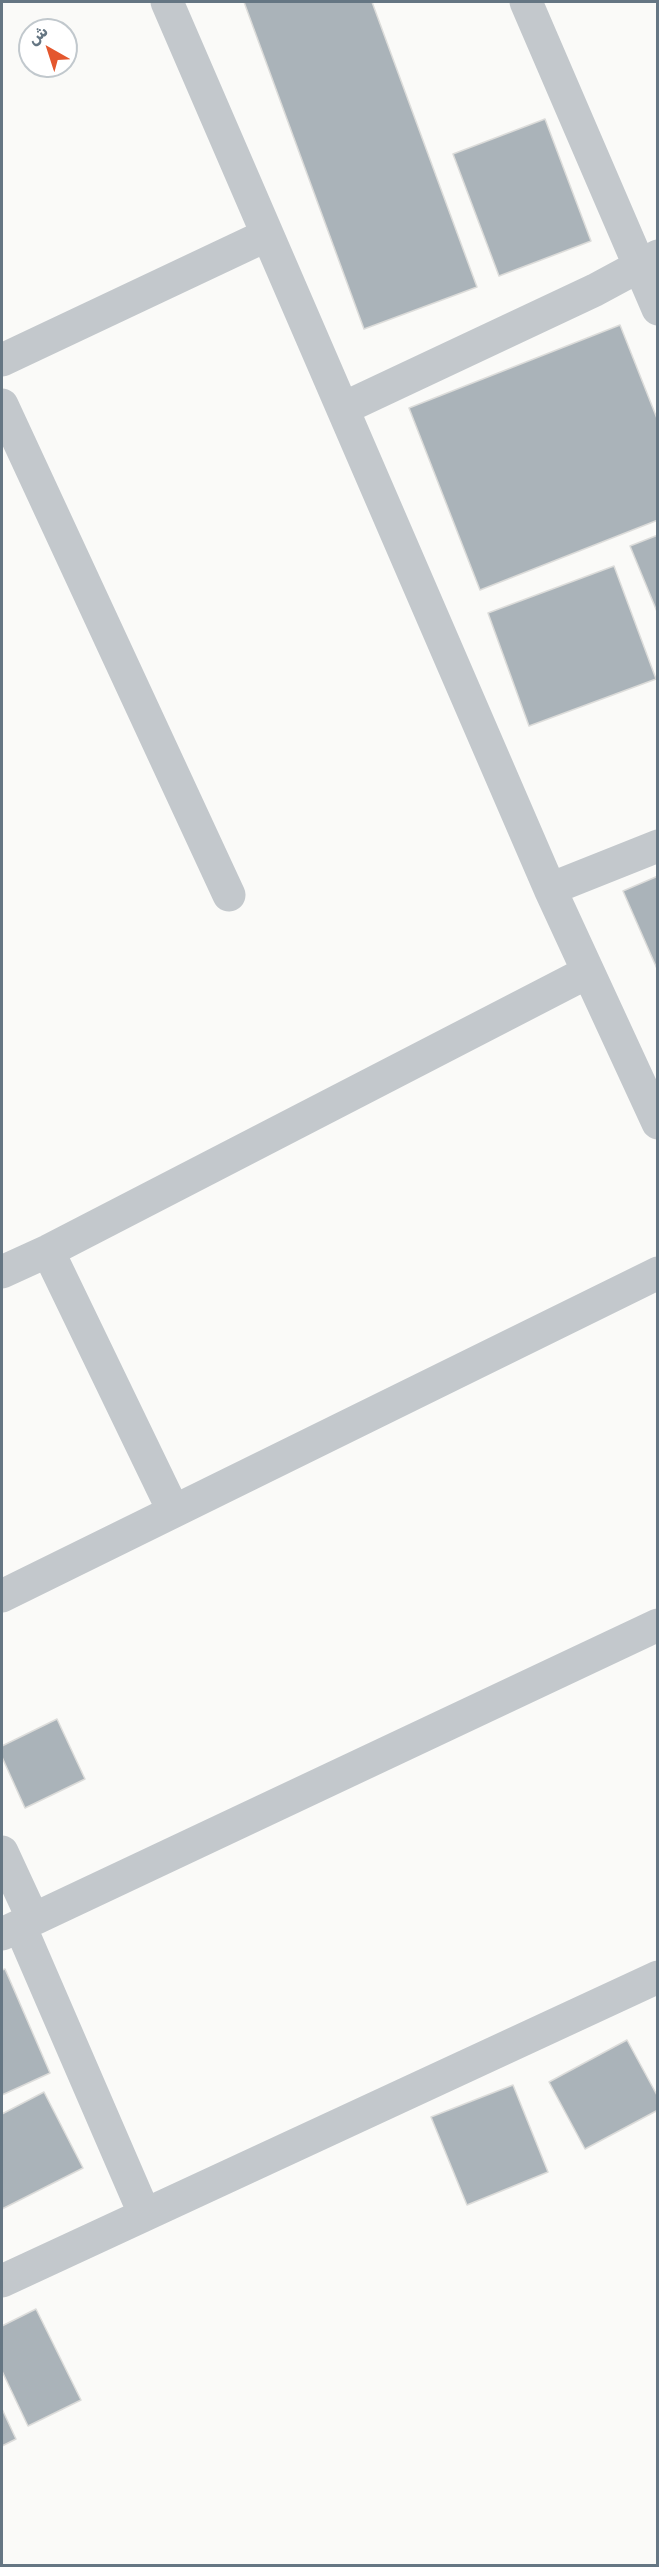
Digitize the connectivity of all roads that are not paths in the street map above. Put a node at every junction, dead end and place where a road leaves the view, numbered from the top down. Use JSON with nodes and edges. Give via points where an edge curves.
{"nodes":[{"id":1,"x":167,"y":2,"type":"edge"},
{"id":2,"x":526,"y":2,"type":"edge"},
{"id":3,"x":267,"y":235,"type":"junction"},
{"id":4,"x":648,"y":261,"type":"edge"},
{"id":5,"x":657,"y":309,"type":"edge"},
{"id":6,"x":2,"y":360,"type":"edge"},
{"id":7,"x":2,"y":405,"type":"edge"},
{"id":8,"x":344,"y":408,"type":"junction"},
{"id":9,"x":657,"y":846,"type":"edge"},
{"id":10,"x":550,"y":889,"type":"junction"},
{"id":11,"x":229,"y":895,"type":"dead end"},
{"id":12,"x":588,"y":972,"type":"junction"},
{"id":13,"x":657,"y":1123,"type":"edge"},
{"id":14,"x":48,"y":1251,"type":"junction"},
{"id":15,"x":2,"y":1272,"type":"edge"},
{"id":16,"x":657,"y":1273,"type":"edge"},
{"id":17,"x":173,"y":1510,"type":"junction"},
{"id":18,"x":2,"y":1596,"type":"edge"},
{"id":19,"x":657,"y":1625,"type":"edge"},
{"id":20,"x":2,"y":1852,"type":"edge"},
{"id":21,"x":18,"y":1926,"type":"edge"},
{"id":22,"x":657,"y":1977,"type":"edge"},
{"id":23,"x":144,"y":2213,"type":"junction"},
{"id":24,"x":2,"y":2281,"type":"edge"}],
"edges":[{"from":1,"to":3,"type":"street"},
{"from":2,"to":4,"type":"street"},
{"from":3,"to":6,"type":"street"},
{"from":3,"to":8,"type":"street"},
{"from":4,"to":5,"type":"street"},
{"from":4,"to":8,"type":"street","via":[[595,290]]},
{"from":7,"to":11,"type":"street"},
{"from":8,"to":10,"type":"street"},
{"from":9,"to":10,"type":"street"},
{"from":10,"to":12,"type":"street"},
{"from":12,"to":13,"type":"street"},
{"from":12,"to":14,"type":"street"},
{"from":14,"to":15,"type":"street"},
{"from":14,"to":17,"type":"street"},
{"from":16,"to":17,"type":"street"},
{"from":17,"to":18,"type":"street"},
{"from":19,"to":21,"type":"street"},
{"from":20,"to":21,"type":"street"},
{"from":21,"to":23,"type":"street"},
{"from":22,"to":23,"type":"street"},
{"from":23,"to":24,"type":"street"}]}
